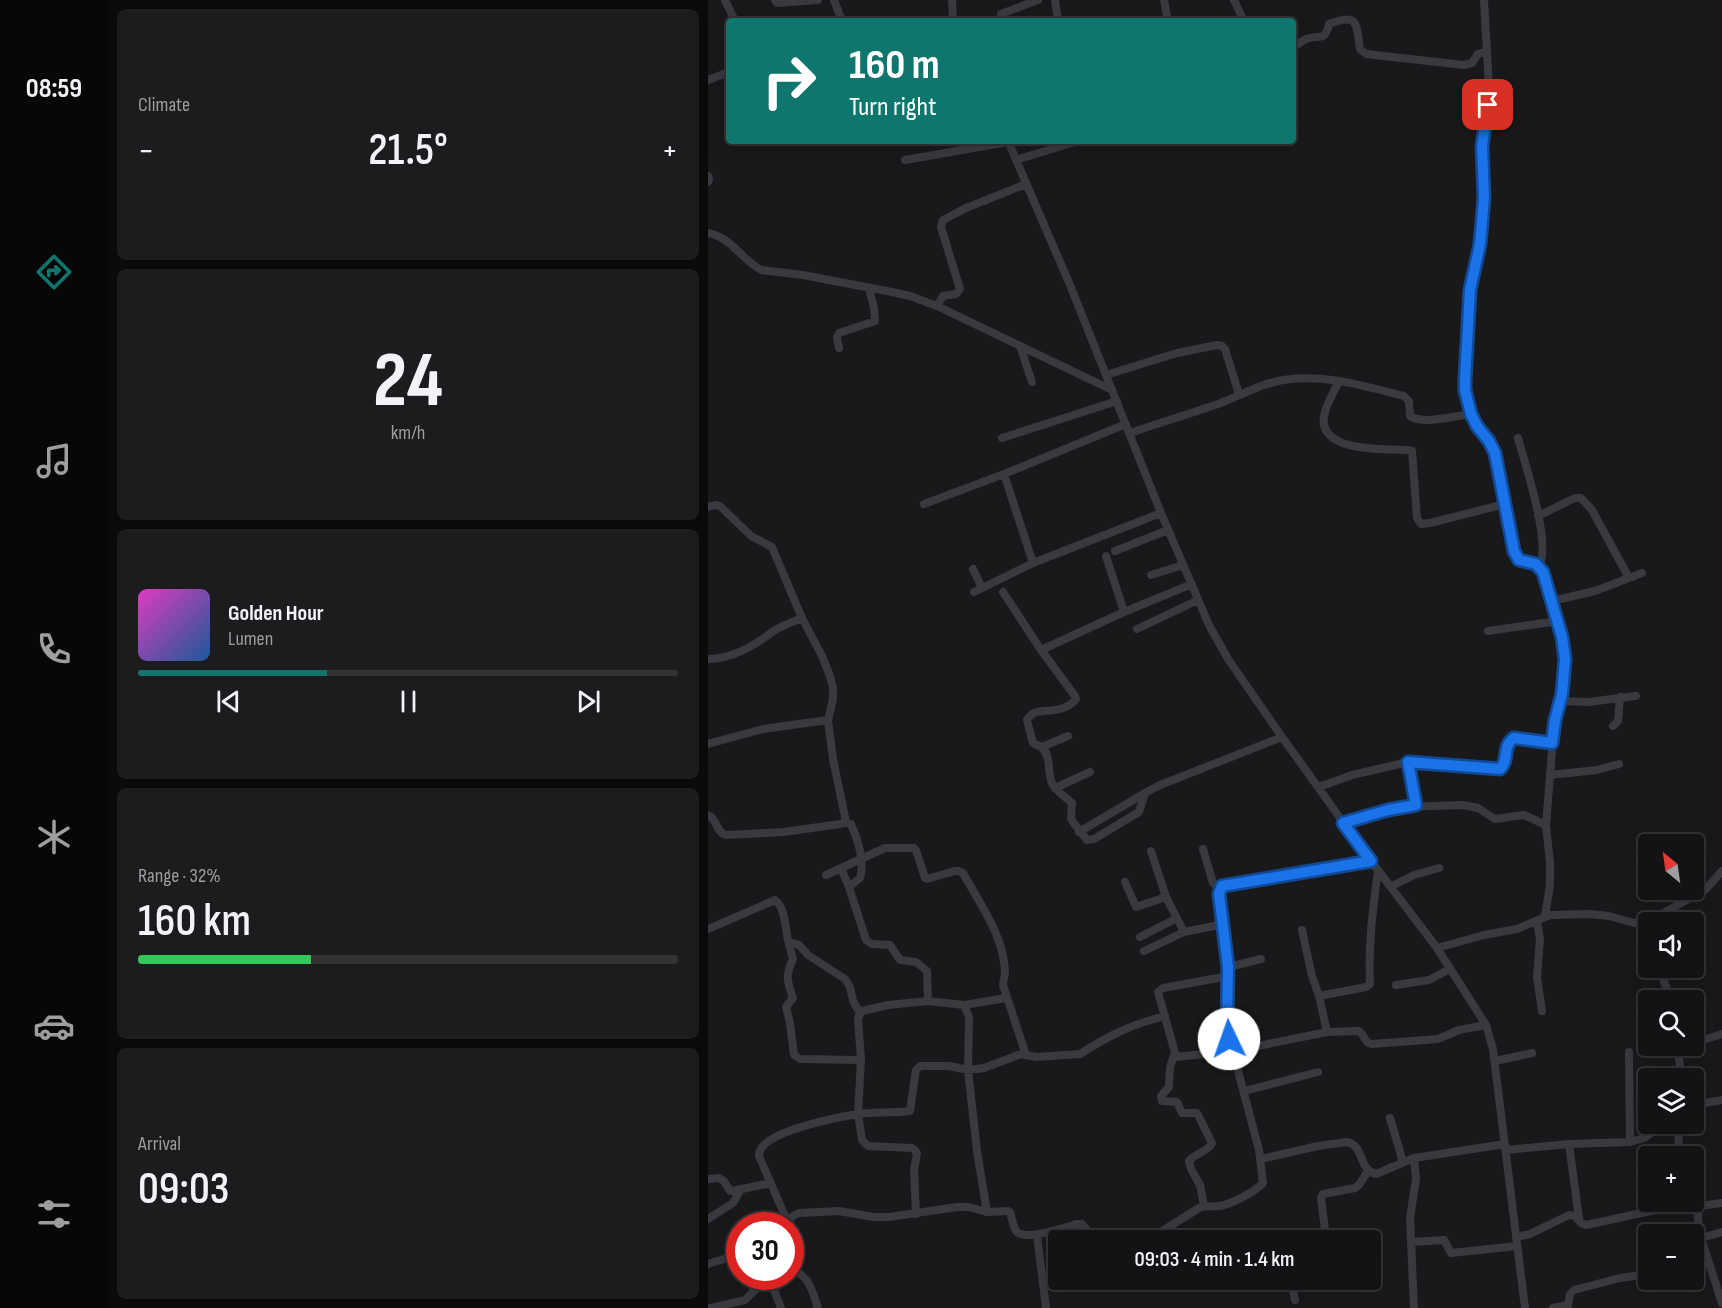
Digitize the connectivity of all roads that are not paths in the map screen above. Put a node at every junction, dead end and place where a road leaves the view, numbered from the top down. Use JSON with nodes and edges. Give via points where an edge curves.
{"nodes":[{"id":1,"x":725,"y":0,"type":"edge"},
{"id":2,"x":775,"y":0,"type":"edge"},
{"id":3,"x":818,"y":0,"type":"edge"},
{"id":4,"x":834,"y":0,"type":"edge"},
{"id":5,"x":1038,"y":0,"type":"edge"},
{"id":6,"x":1055,"y":0,"type":"edge"},
{"id":7,"x":1164,"y":0,"type":"edge"},
{"id":8,"x":1234,"y":0,"type":"edge"},
{"id":9,"x":1484,"y":0,"type":"edge"},
{"id":10,"x":952,"y":3,"type":"edge"},
{"id":11,"x":1001,"y":14,"type":"dead end"},
{"id":12,"x":734,"y":18,"type":"edge"},
{"id":13,"x":841,"y":18,"type":"edge"},
{"id":14,"x":953,"y":18,"type":"edge"},
{"id":15,"x":1058,"y":18,"type":"edge"},
{"id":16,"x":1167,"y":18,"type":"edge"},
{"id":17,"x":1243,"y":18,"type":"edge"},
{"id":18,"x":1296,"y":46,"type":"edge"},
{"id":19,"x":1486,"y":52,"type":"junction"},
{"id":20,"x":726,"y":73,"type":"edge"},
{"id":21,"x":708,"y":80,"type":"edge"},
{"id":22,"x":992,"y":144,"type":"edge"},
{"id":23,"x":1009,"y":144,"type":"edge"},
{"id":24,"x":1068,"y":144,"type":"edge"},
{"id":25,"x":905,"y":160,"type":"dead end"},
{"id":26,"x":1016,"y":160,"type":"junction"},
{"id":27,"x":708,"y":176,"type":"edge"},
{"id":28,"x":708,"y":182,"type":"edge"},
{"id":29,"x":1026,"y":184,"type":"junction"},
{"id":30,"x":708,"y":233,"type":"edge"},
{"id":31,"x":869,"y":288,"type":"junction"},
{"id":32,"x":937,"y":306,"type":"junction"},
{"id":33,"x":1020,"y":346,"type":"junction"},
{"id":34,"x":839,"y":348,"type":"dead end"},
{"id":35,"x":1106,"y":375,"type":"junction"},
{"id":36,"x":1339,"y":381,"type":"junction"},
{"id":37,"x":1032,"y":382,"type":"dead end"},
{"id":38,"x":1112,"y":390,"type":"junction"},
{"id":39,"x":1239,"y":394,"type":"junction"},
{"id":40,"x":1117,"y":401,"type":"junction"},
{"id":41,"x":1471,"y":414,"type":"junction"},
{"id":42,"x":1126,"y":424,"type":"junction"},
{"id":43,"x":1135,"y":432,"type":"junction"},
{"id":44,"x":1002,"y":438,"type":"dead end"},
{"id":45,"x":1518,"y":438,"type":"dead end"},
{"id":46,"x":1004,"y":474,"type":"junction"},
{"id":47,"x":924,"y":504,"type":"dead end"},
{"id":48,"x":1505,"y":504,"type":"junction"},
{"id":49,"x":708,"y":507,"type":"edge"},
{"id":50,"x":1161,"y":513,"type":"junction"},
{"id":51,"x":1538,"y":516,"type":"junction"},
{"id":52,"x":1168,"y":530,"type":"junction"},
{"id":53,"x":1115,"y":550,"type":"dead end"},
{"id":54,"x":1106,"y":556,"type":"dead end"},
{"id":55,"x":1033,"y":563,"type":"junction"},
{"id":56,"x":1183,"y":565,"type":"junction"},
{"id":57,"x":1539,"y":567,"type":"junction"},
{"id":58,"x":973,"y":569,"type":"dead end"},
{"id":59,"x":1642,"y":573,"type":"dead end"},
{"id":60,"x":1151,"y":575,"type":"dead end"},
{"id":61,"x":1629,"y":578,"type":"junction"},
{"id":62,"x":1192,"y":584,"type":"junction"},
{"id":63,"x":982,"y":588,"type":"junction"},
{"id":64,"x":974,"y":592,"type":"dead end"},
{"id":65,"x":1003,"y":592,"type":"dead end"},
{"id":66,"x":1198,"y":600,"type":"junction"},
{"id":67,"x":1552,"y":601,"type":"junction"},
{"id":68,"x":1124,"y":612,"type":"junction"},
{"id":69,"x":801,"y":618,"type":"junction"},
{"id":70,"x":1558,"y":621,"type":"junction"},
{"id":71,"x":1137,"y":629,"type":"dead end"},
{"id":72,"x":1488,"y":631,"type":"dead end"},
{"id":73,"x":1041,"y":650,"type":"junction"},
{"id":74,"x":708,"y":659,"type":"edge"},
{"id":75,"x":1636,"y":696,"type":"dead end"},
{"id":76,"x":1620,"y":697,"type":"junction"},
{"id":77,"x":1560,"y":701,"type":"junction"},
{"id":78,"x":828,"y":720,"type":"junction"},
{"id":79,"x":1613,"y":726,"type":"dead end"},
{"id":80,"x":1068,"y":736,"type":"dead end"},
{"id":81,"x":1282,"y":736,"type":"junction"},
{"id":82,"x":1552,"y":743,"type":"junction"},
{"id":83,"x":708,"y":744,"type":"edge"},
{"id":84,"x":1042,"y":747,"type":"junction"},
{"id":85,"x":1408,"y":762,"type":"junction"},
{"id":86,"x":1619,"y":764,"type":"dead end"},
{"id":87,"x":1090,"y":772,"type":"dead end"},
{"id":88,"x":1550,"y":775,"type":"junction"},
{"id":89,"x":1055,"y":788,"type":"junction"},
{"id":90,"x":1319,"y":788,"type":"junction"},
{"id":91,"x":1145,"y":793,"type":"junction"},
{"id":92,"x":1416,"y":805,"type":"junction"},
{"id":93,"x":708,"y":815,"type":"edge"},
{"id":94,"x":846,"y":822,"type":"junction"},
{"id":95,"x":1343,"y":823,"type":"junction"},
{"id":96,"x":1546,"y":825,"type":"junction"},
{"id":97,"x":1080,"y":832,"type":"junction"},
{"id":98,"x":1203,"y":849,"type":"dead end"},
{"id":99,"x":1151,"y":850,"type":"dead end"},
{"id":100,"x":861,"y":859,"type":"junction"},
{"id":101,"x":1371,"y":861,"type":"junction"},
{"id":102,"x":841,"y":868,"type":"junction"},
{"id":103,"x":1439,"y":868,"type":"dead end"},
{"id":104,"x":1378,"y":870,"type":"junction"},
{"id":105,"x":1722,"y":871,"type":"edge"},
{"id":106,"x":826,"y":875,"type":"dead end"},
{"id":107,"x":1125,"y":882,"type":"dead end"},
{"id":108,"x":1392,"y":886,"type":"junction"},
{"id":109,"x":849,"y":887,"type":"junction"},
{"id":110,"x":1220,"y":889,"type":"junction"},
{"id":111,"x":1166,"y":897,"type":"junction"},
{"id":112,"x":1666,"y":912,"type":"edge"},
{"id":113,"x":1545,"y":916,"type":"junction"},
{"id":114,"x":1177,"y":918,"type":"junction"},
{"id":115,"x":1537,"y":921,"type":"junction"},
{"id":116,"x":1638,"y":922,"type":"edge"},
{"id":117,"x":1224,"y":924,"type":"junction"},
{"id":118,"x":708,"y":929,"type":"edge"},
{"id":119,"x":1302,"y":930,"type":"dead end"},
{"id":120,"x":1184,"y":932,"type":"junction"},
{"id":121,"x":1140,"y":937,"type":"dead end"},
{"id":122,"x":789,"y":944,"type":"junction"},
{"id":123,"x":1437,"y":948,"type":"junction"},
{"id":124,"x":1144,"y":951,"type":"dead end"},
{"id":125,"x":1261,"y":959,"type":"dead end"},
{"id":126,"x":1450,"y":969,"type":"junction"},
{"id":127,"x":1229,"y":972,"type":"junction"},
{"id":128,"x":1396,"y":985,"type":"dead end"},
{"id":129,"x":1319,"y":996,"type":"junction"},
{"id":130,"x":1006,"y":998,"type":"junction"},
{"id":131,"x":928,"y":1001,"type":"junction"},
{"id":132,"x":964,"y":1005,"type":"junction"},
{"id":133,"x":1542,"y":1011,"type":"dead end"},
{"id":134,"x":860,"y":1013,"type":"junction"},
{"id":135,"x":1165,"y":1016,"type":"junction"},
{"id":136,"x":1486,"y":1025,"type":"junction"},
{"id":137,"x":1327,"y":1032,"type":"junction"},
{"id":138,"x":1722,"y":1034,"type":"edge"},
{"id":139,"x":1704,"y":1039,"type":"edge"},
{"id":140,"x":1233,"y":1051,"type":"junction"},
{"id":141,"x":1629,"y":1052,"type":"dead end"},
{"id":142,"x":1532,"y":1053,"type":"dead end"},
{"id":143,"x":1026,"y":1054,"type":"junction"},
{"id":144,"x":1174,"y":1057,"type":"junction"},
{"id":145,"x":861,"y":1060,"type":"junction"},
{"id":146,"x":1495,"y":1061,"type":"junction"},
{"id":147,"x":968,"y":1071,"type":"junction"},
{"id":148,"x":1318,"y":1072,"type":"dead end"},
{"id":149,"x":1244,"y":1091,"type":"junction"},
{"id":150,"x":1722,"y":1100,"type":"edge"},
{"id":151,"x":1704,"y":1103,"type":"edge"},
{"id":152,"x":858,"y":1114,"type":"junction"},
{"id":153,"x":1390,"y":1118,"type":"dead end"},
{"id":154,"x":1650,"y":1134,"type":"edge"},
{"id":155,"x":1630,"y":1142,"type":"junction"},
{"id":156,"x":1569,"y":1144,"type":"junction"},
{"id":157,"x":1505,"y":1147,"type":"junction"},
{"id":158,"x":1261,"y":1159,"type":"junction"},
{"id":159,"x":1408,"y":1160,"type":"junction"},
{"id":160,"x":1368,"y":1171,"type":"junction"},
{"id":161,"x":708,"y":1179,"type":"edge"},
{"id":162,"x":771,"y":1183,"type":"junction"},
{"id":163,"x":741,"y":1190,"type":"junction"},
{"id":164,"x":1722,"y":1203,"type":"edge"},
{"id":165,"x":1704,"y":1205,"type":"edge"},
{"id":166,"x":1204,"y":1206,"type":"junction"},
{"id":167,"x":783,"y":1212,"type":"edge"},
{"id":168,"x":987,"y":1212,"type":"junction"},
{"id":169,"x":1647,"y":1212,"type":"edge"},
{"id":170,"x":804,"y":1213,"type":"edge"},
{"id":171,"x":916,"y":1214,"type":"junction"},
{"id":172,"x":708,"y":1219,"type":"edge"},
{"id":173,"x":1578,"y":1219,"type":"junction"},
{"id":174,"x":1055,"y":1230,"type":"edge"},
{"id":175,"x":1087,"y":1230,"type":"edge"},
{"id":176,"x":1164,"y":1230,"type":"edge"},
{"id":177,"x":1324,"y":1230,"type":"edge"},
{"id":178,"x":1048,"y":1232,"type":"edge"},
{"id":179,"x":1722,"y":1232,"type":"edge"},
{"id":180,"x":1037,"y":1235,"type":"junction"},
{"id":181,"x":1704,"y":1237,"type":"edge"},
{"id":182,"x":1516,"y":1241,"type":"junction"},
{"id":183,"x":1411,"y":1242,"type":"junction"},
{"id":184,"x":1704,"y":1249,"type":"edge"},
{"id":185,"x":1706,"y":1257,"type":"joint"},
{"id":186,"x":726,"y":1258,"type":"edge"},
{"id":187,"x":708,"y":1264,"type":"edge"},
{"id":188,"x":804,"y":1275,"type":"edge"},
{"id":189,"x":1638,"y":1275,"type":"edge"},
{"id":190,"x":755,"y":1290,"type":"edge"},
{"id":191,"x":774,"y":1290,"type":"edge"},
{"id":192,"x":1293,"y":1290,"type":"edge"},
{"id":193,"x":1295,"y":1300,"type":"dead end"},
{"id":194,"x":1722,"y":1304,"type":"edge"},
{"id":195,"x":1569,"y":1307,"type":"edge"},
{"id":196,"x":711,"y":1308,"type":"edge"},
{"id":197,"x":781,"y":1308,"type":"edge"},
{"id":198,"x":818,"y":1308,"type":"edge"},
{"id":199,"x":1046,"y":1308,"type":"edge"},
{"id":200,"x":1414,"y":1308,"type":"edge"},
{"id":201,"x":1525,"y":1308,"type":"edge"},
{"id":202,"x":1553,"y":1308,"type":"edge"}],
"edges":[{"from":1,"to":12,"type":"street"},
{"from":2,"to":3,"type":"street"},
{"from":4,"to":13,"type":"street"},
{"from":5,"to":11,"type":"street"},
{"from":6,"to":15,"type":"street"},
{"from":7,"to":16,"type":"street"},
{"from":8,"to":17,"type":"street"},
{"from":9,"to":19,"type":"street"},
{"from":10,"to":14,"type":"street"},
{"from":18,"to":19,"type":"street","via":[[1308,38],[1325,36],[1329,24],[1347,19],[1356,24],[1360,48],[1366,54],[1464,65]]},
{"from":19,"to":41,"type":"street","via":[[1489,87],[1482,146],[1484,197],[1480,244],[1470,290],[1465,380]]},
{"from":20,"to":21,"type":"street"},
{"from":22,"to":25,"type":"street"},
{"from":23,"to":26,"type":"street"},
{"from":24,"to":26,"type":"street"},
{"from":26,"to":29,"type":"street"},
{"from":27,"to":28,"type":"street"},
{"from":29,"to":32,"type":"street","via":[[942,220],[960,291],[943,296]]},
{"from":29,"to":35,"type":"street"},
{"from":30,"to":31,"type":"street","via":[[721,236],[760,270]]},
{"from":31,"to":32,"type":"street"},
{"from":31,"to":34,"type":"street","via":[[875,321],[839,333]]},
{"from":32,"to":33,"type":"street"},
{"from":33,"to":37,"type":"street"},
{"from":33,"to":38,"type":"street"},
{"from":35,"to":38,"type":"street"},
{"from":35,"to":39,"type":"street","via":[[1217,345],[1225,349]]},
{"from":36,"to":39,"type":"street","via":[[1281,380]]},
{"from":36,"to":41,"type":"street","via":[[1404,396],[1409,401],[1410,416],[1417,420]]},
{"from":36,"to":48,"type":"street","via":[[1323,418],[1327,431],[1350,446],[1412,451],[1420,524]]},
{"from":38,"to":40,"type":"street"},
{"from":39,"to":43,"type":"street"},
{"from":40,"to":42,"type":"street"},
{"from":40,"to":44,"type":"street"},
{"from":41,"to":48,"type":"street","via":[[1493,447]]},
{"from":42,"to":43,"type":"street"},
{"from":42,"to":46,"type":"street"},
{"from":43,"to":50,"type":"street"},
{"from":45,"to":51,"type":"street"},
{"from":46,"to":47,"type":"street"},
{"from":46,"to":55,"type":"street"},
{"from":48,"to":57,"type":"street","via":[[1516,556]]},
{"from":49,"to":69,"type":"street","via":[[720,506],[751,536],[772,547]]},
{"from":50,"to":52,"type":"street"},
{"from":50,"to":55,"type":"street"},
{"from":51,"to":57,"type":"street","via":[[1543,559]]},
{"from":51,"to":61,"type":"street","via":[[1581,498],[1592,510]]},
{"from":52,"to":53,"type":"street"},
{"from":52,"to":56,"type":"street"},
{"from":54,"to":68,"type":"street"},
{"from":55,"to":63,"type":"street"},
{"from":56,"to":60,"type":"street"},
{"from":56,"to":62,"type":"street"},
{"from":57,"to":67,"type":"street"},
{"from":58,"to":63,"type":"street"},
{"from":59,"to":61,"type":"street"},
{"from":61,"to":67,"type":"street"},
{"from":62,"to":66,"type":"street"},
{"from":62,"to":68,"type":"street"},
{"from":63,"to":64,"type":"street"},
{"from":65,"to":73,"type":"street"},
{"from":66,"to":71,"type":"street"},
{"from":66,"to":81,"type":"street","via":[[1228,659]]},
{"from":67,"to":70,"type":"street"},
{"from":68,"to":73,"type":"street"},
{"from":69,"to":74,"type":"street","via":[[748,648]]},
{"from":69,"to":78,"type":"street","via":[[831,682],[833,699]]},
{"from":70,"to":72,"type":"street"},
{"from":70,"to":77,"type":"street","via":[[1565,659]]},
{"from":73,"to":84,"type":"street","via":[[1076,699],[1067,707],[1035,711],[1029,716],[1033,743]]},
{"from":75,"to":76,"type":"street"},
{"from":76,"to":77,"type":"street"},
{"from":76,"to":79,"type":"street","via":[[1619,718]]},
{"from":77,"to":82,"type":"street"},
{"from":78,"to":83,"type":"street","via":[[763,729]]},
{"from":78,"to":94,"type":"street"},
{"from":80,"to":84,"type":"street"},
{"from":81,"to":90,"type":"street"},
{"from":81,"to":91,"type":"street"},
{"from":82,"to":85,"type":"street","via":[[1514,738],[1507,746],[1500,769]]},
{"from":82,"to":88,"type":"street"},
{"from":84,"to":89,"type":"street"},
{"from":85,"to":90,"type":"street"},
{"from":85,"to":92,"type":"street"},
{"from":86,"to":88,"type":"street"},
{"from":87,"to":89,"type":"street"},
{"from":88,"to":96,"type":"street"},
{"from":89,"to":97,"type":"street","via":[[1072,803],[1071,818]]},
{"from":90,"to":95,"type":"street"},
{"from":91,"to":97,"type":"street"},
{"from":91,"to":97,"type":"street","via":[[1139,812],[1090,841]]},
{"from":92,"to":95,"type":"street"},
{"from":92,"to":96,"type":"street","via":[[1473,806],[1495,819],[1524,815]]},
{"from":93,"to":94,"type":"street","via":[[719,832],[726,835],[784,832]]},
{"from":94,"to":100,"type":"street","via":[[854,830]]},
{"from":95,"to":101,"type":"street"},
{"from":96,"to":113,"type":"street","via":[[1550,874]]},
{"from":98,"to":110,"type":"street","via":[[1213,883]]},
{"from":99,"to":111,"type":"street"},
{"from":100,"to":102,"type":"street"},
{"from":100,"to":109,"type":"street","via":[[860,878]]},
{"from":100,"to":130,"type":"street","via":[[889,847],[914,848],[925,878],[963,873],[997,936],[1004,959]]},
{"from":101,"to":104,"type":"street"},
{"from":101,"to":110,"type":"street"},
{"from":102,"to":106,"type":"street"},
{"from":102,"to":109,"type":"street"},
{"from":103,"to":108,"type":"street"},
{"from":104,"to":108,"type":"street"},
{"from":104,"to":129,"type":"street","via":[[1370,984]]},
{"from":105,"to":112,"type":"street","via":[[1699,893]]},
{"from":107,"to":111,"type":"street","via":[[1136,907]]},
{"from":108,"to":123,"type":"street"},
{"from":109,"to":131,"type":"street","via":[[866,940],[880,946],[891,945],[900,960],[916,962],[927,971]]},
{"from":110,"to":117,"type":"street"},
{"from":111,"to":114,"type":"street"},
{"from":113,"to":115,"type":"street"},
{"from":113,"to":116,"type":"street","via":[[1600,915]]},
{"from":114,"to":120,"type":"street"},
{"from":114,"to":121,"type":"street"},
{"from":115,"to":123,"type":"street"},
{"from":115,"to":133,"type":"street","via":[[1537,977]]},
{"from":117,"to":120,"type":"street"},
{"from":117,"to":127,"type":"street"},
{"from":118,"to":122,"type":"street","via":[[775,900],[782,908]]},
{"from":119,"to":129,"type":"street"},
{"from":120,"to":124,"type":"street"},
{"from":122,"to":134,"type":"street","via":[[799,945],[846,979]]},
{"from":122,"to":145,"type":"street","via":[[793,959],[787,982],[793,998],[786,1007],[794,1056]]},
{"from":123,"to":126,"type":"street"},
{"from":125,"to":127,"type":"street"},
{"from":126,"to":128,"type":"street","via":[[1429,980]]},
{"from":126,"to":136,"type":"street"},
{"from":127,"to":135,"type":"street","via":[[1159,990]]},
{"from":127,"to":140,"type":"street","via":[[1227,1029]]},
{"from":129,"to":137,"type":"street"},
{"from":130,"to":132,"type":"street"},
{"from":130,"to":143,"type":"street"},
{"from":131,"to":132,"type":"street"},
{"from":131,"to":134,"type":"street","via":[[888,1005]]},
{"from":132,"to":147,"type":"street","via":[[969,1017]]},
{"from":134,"to":145,"type":"street"},
{"from":135,"to":143,"type":"street","via":[[1113,1033],[1080,1054]]},
{"from":135,"to":144,"type":"street"},
{"from":136,"to":137,"type":"street","via":[[1441,1038],[1372,1044],[1359,1031]]},
{"from":136,"to":146,"type":"street"},
{"from":137,"to":140,"type":"street"},
{"from":138,"to":139,"type":"street"},
{"from":140,"to":144,"type":"street"},
{"from":140,"to":149,"type":"street"},
{"from":141,"to":155,"type":"street"},
{"from":142,"to":146,"type":"street"},
{"from":143,"to":147,"type":"street"},
{"from":144,"to":166,"type":"street","via":[[1169,1087],[1161,1098],[1165,1102],[1177,1101],[1184,1113],[1197,1113],[1211,1141],[1210,1147],[1189,1161]]},
{"from":145,"to":152,"type":"street"},
{"from":146,"to":157,"type":"street"},
{"from":147,"to":152,"type":"street","via":[[920,1065],[910,1111]]},
{"from":147,"to":168,"type":"street"},
{"from":148,"to":149,"type":"street"},
{"from":149,"to":158,"type":"street"},
{"from":150,"to":151,"type":"street"},
{"from":152,"to":162,"type":"street","via":[[772,1137],[758,1151]]},
{"from":152,"to":171,"type":"street","via":[[862,1140],[868,1146],[915,1150]]},
{"from":153,"to":159,"type":"street"},
{"from":154,"to":155,"type":"street"},
{"from":155,"to":156,"type":"street"},
{"from":156,"to":157,"type":"street"},
{"from":156,"to":173,"type":"street"},
{"from":157,"to":159,"type":"street"},
{"from":157,"to":182,"type":"street"},
{"from":158,"to":160,"type":"street","via":[[1347,1142],[1357,1147]]},
{"from":158,"to":166,"type":"street","via":[[1264,1179],[1260,1186],[1224,1205]]},
{"from":159,"to":160,"type":"street","via":[[1380,1173]]},
{"from":159,"to":183,"type":"street","via":[[1416,1179]]},
{"from":160,"to":177,"type":"street","via":[[1355,1188],[1323,1194]]},
{"from":161,"to":163,"type":"street","via":[[719,1178],[730,1191]]},
{"from":162,"to":163,"type":"street"},
{"from":162,"to":167,"type":"street"},
{"from":163,"to":172,"type":"street","via":[[733,1203]]},
{"from":164,"to":165,"type":"street"},
{"from":166,"to":176,"type":"street"},
{"from":168,"to":171,"type":"street","via":[[957,1207]]},
{"from":168,"to":180,"type":"street","via":[[1008,1211],[1018,1233]]},
{"from":169,"to":173,"type":"street","via":[[1586,1226]]},
{"from":170,"to":171,"type":"street","via":[[839,1211],[873,1217]]},
{"from":173,"to":182,"type":"street","via":[[1569,1215]]},
{"from":174,"to":175,"type":"street","via":[[1082,1224]]},
{"from":178,"to":180,"type":"street"},
{"from":179,"to":181,"type":"street"},
{"from":180,"to":199,"type":"street"},
{"from":182,"to":183,"type":"street","via":[[1451,1253],[1444,1240]]},
{"from":182,"to":201,"type":"street"},
{"from":183,"to":200,"type":"street"},
{"from":184,"to":185,"type":"street"},
{"from":185,"to":194,"type":"street"},
{"from":186,"to":187,"type":"street"},
{"from":188,"to":198,"type":"street"},
{"from":189,"to":195,"type":"street","via":[[1574,1290]]},
{"from":190,"to":196,"type":"street","via":[[745,1300]]},
{"from":191,"to":197,"type":"street"},
{"from":192,"to":193,"type":"street"},
{"from":195,"to":202,"type":"street"}]}
